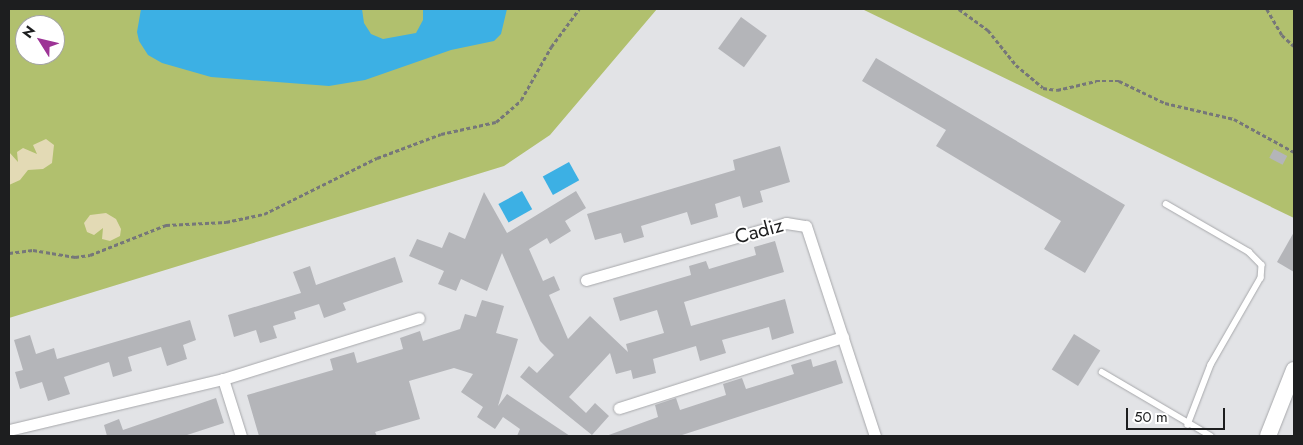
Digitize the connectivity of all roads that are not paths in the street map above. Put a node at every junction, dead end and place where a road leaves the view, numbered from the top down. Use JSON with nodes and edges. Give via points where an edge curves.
{"nodes":[{"id":1,"x":1166,"y":204,"type":"dead end"},
{"id":2,"x":586,"y":280,"type":"dead end"},
{"id":3,"x":419,"y":318,"type":"dead end"},
{"id":4,"x":843,"y":338,"type":"junction"},
{"id":5,"x":1294,"y":370,"type":"edge"},
{"id":6,"x":1102,"y":372,"type":"dead end"},
{"id":7,"x":223,"y":379,"type":"junction"},
{"id":8,"x":619,"y":408,"type":"dead end"},
{"id":9,"x":1188,"y":425,"type":"junction"},
{"id":10,"x":9,"y":430,"type":"edge"},
{"id":11,"x":241,"y":436,"type":"edge"},
{"id":12,"x":875,"y":436,"type":"edge"},
{"id":13,"x":1211,"y":436,"type":"edge"},
{"id":14,"x":1268,"y":436,"type":"edge"}],
"edges":[{"from":1,"to":9,"type":"lane","via":[[1249,252],[1262,265],[1260,278],[1211,365]]},
{"from":2,"to":4,"type":"street","name":"Cadiz","via":[[797,222],[806,226]]},
{"from":3,"to":7,"type":"street"},
{"from":4,"to":8,"type":"street"},
{"from":4,"to":12,"type":"street","name":"Cadiz"},
{"from":5,"to":14,"type":"main road"},
{"from":6,"to":9,"type":"lane"},
{"from":7,"to":10,"type":"street"},
{"from":7,"to":11,"type":"street"},
{"from":9,"to":13,"type":"lane"}]}
